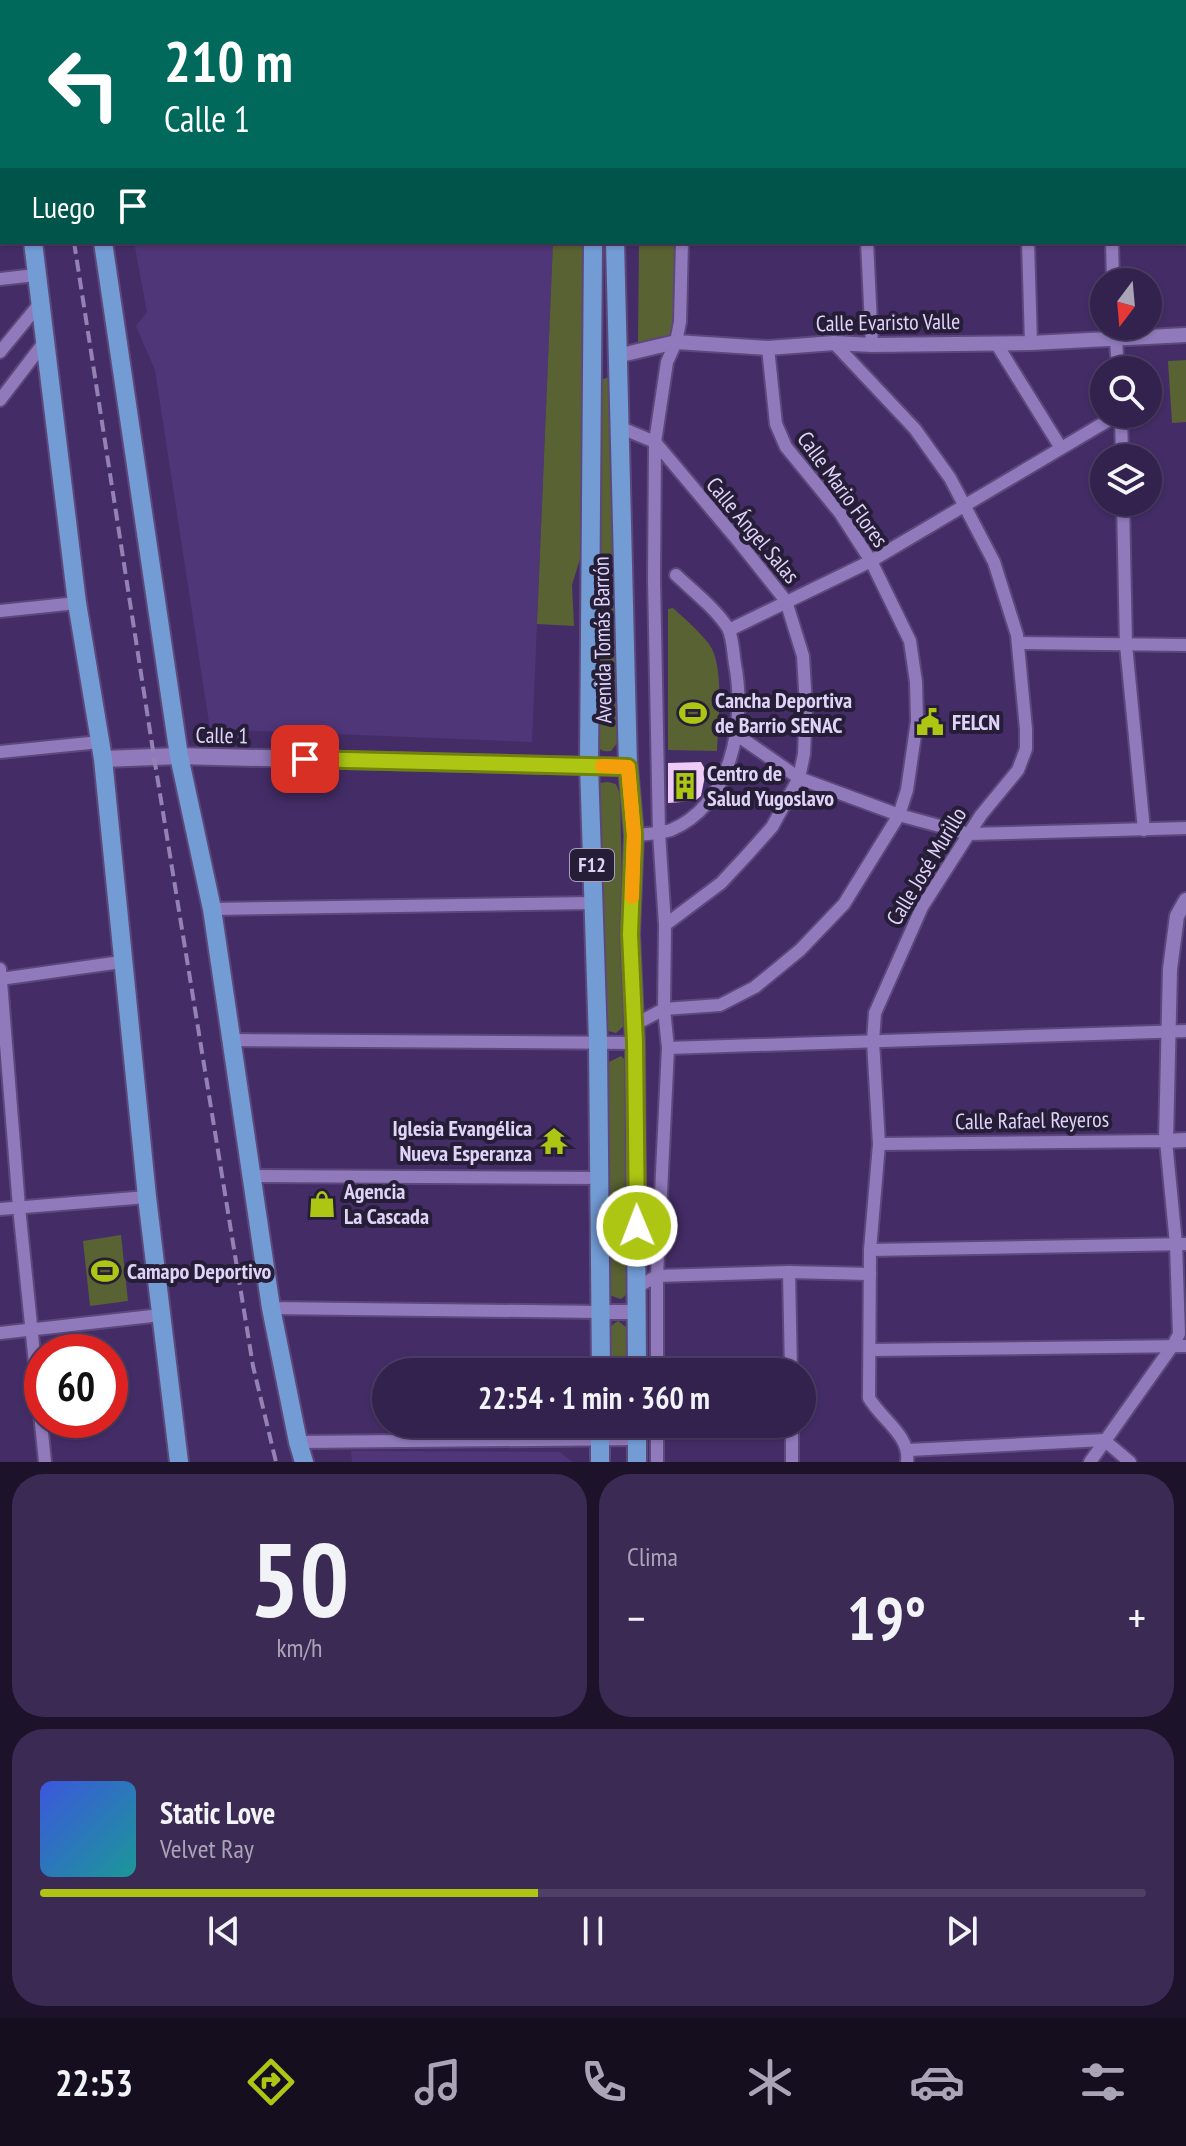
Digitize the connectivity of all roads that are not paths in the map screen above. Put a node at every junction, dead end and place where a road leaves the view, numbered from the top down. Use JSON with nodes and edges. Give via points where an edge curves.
{"nodes":[{"id":1,"x":33,"y":244,"type":"edge"},
{"id":2,"x":103,"y":244,"type":"edge"},
{"id":3,"x":593,"y":244,"type":"edge"},
{"id":4,"x":615,"y":244,"type":"edge"},
{"id":5,"x":682,"y":244,"type":"edge"},
{"id":6,"x":867,"y":244,"type":"edge"},
{"id":7,"x":1028,"y":244,"type":"edge"},
{"id":8,"x":1112,"y":244,"type":"edge"},
{"id":9,"x":1113,"y":268,"type":"edge"},
{"id":10,"x":36,"y":275,"type":"junction"},
{"id":11,"x":0,"y":279,"type":"edge"},
{"id":12,"x":41,"y":302,"type":"junction"},
{"id":13,"x":1162,"y":334,"type":"edge"},
{"id":14,"x":1186,"y":335,"type":"edge"},
{"id":15,"x":1090,"y":336,"type":"edge"},
{"id":16,"x":46,"y":340,"type":"junction"},
{"id":17,"x":676,"y":342,"type":"junction"},
{"id":18,"x":834,"y":343,"type":"junction"},
{"id":19,"x":996,"y":343,"type":"junction"},
{"id":20,"x":1031,"y":343,"type":"junction"},
{"id":21,"x":872,"y":345,"type":"junction"},
{"id":22,"x":768,"y":348,"type":"junction"},
{"id":23,"x":0,"y":352,"type":"edge"},
{"id":24,"x":617,"y":356,"type":"junction"},
{"id":25,"x":593,"y":358,"type":"junction"},
{"id":26,"x":0,"y":400,"type":"edge"},
{"id":27,"x":619,"y":427,"type":"junction"},
{"id":28,"x":1096,"y":428,"type":"edge"},
{"id":29,"x":655,"y":442,"type":"junction"},
{"id":30,"x":1061,"y":448,"type":"junction"},
{"id":31,"x":964,"y":506,"type":"junction"},
{"id":32,"x":1123,"y":516,"type":"edge"},
{"id":33,"x":871,"y":561,"type":"junction"},
{"id":34,"x":676,"y":575,"type":"dead end"},
{"id":35,"x":786,"y":601,"type":"junction"},
{"id":36,"x":77,"y":603,"type":"junction"},
{"id":37,"x":0,"y":611,"type":"edge"},
{"id":38,"x":729,"y":630,"type":"junction"},
{"id":39,"x":1018,"y":643,"type":"junction"},
{"id":40,"x":1126,"y":645,"type":"junction"},
{"id":41,"x":1186,"y":645,"type":"edge"},
{"id":42,"x":737,"y":735,"type":"junction"},
{"id":43,"x":102,"y":750,"type":"junction"},
{"id":44,"x":0,"y":752,"type":"edge"},
{"id":45,"x":179,"y":756,"type":"junction"},
{"id":46,"x":589,"y":765,"type":"junction"},
{"id":47,"x":628,"y":767,"type":"junction"},
{"id":48,"x":799,"y":778,"type":"junction"},
{"id":49,"x":899,"y":815,"type":"junction"},
{"id":50,"x":1186,"y":828,"type":"edge"},
{"id":51,"x":1144,"y":830,"type":"junction"},
{"id":52,"x":659,"y":833,"type":"junction"},
{"id":53,"x":969,"y":834,"type":"junction"},
{"id":54,"x":634,"y":835,"type":"junction"},
{"id":55,"x":1186,"y":900,"type":"edge"},
{"id":56,"x":593,"y":903,"type":"junction"},
{"id":57,"x":212,"y":909,"type":"junction"},
{"id":58,"x":1181,"y":917,"type":"edge"},
{"id":59,"x":665,"y":925,"type":"junction"},
{"id":60,"x":121,"y":962,"type":"junction"},
{"id":61,"x":1,"y":976,"type":"edge"},
{"id":62,"x":664,"y":1009,"type":"junction"},
{"id":63,"x":1178,"y":1031,"type":"edge"},
{"id":64,"x":635,"y":1034,"type":"junction"},
{"id":65,"x":231,"y":1040,"type":"junction"},
{"id":66,"x":873,"y":1041,"type":"junction"},
{"id":67,"x":598,"y":1042,"type":"junction"},
{"id":68,"x":668,"y":1048,"type":"junction"},
{"id":69,"x":1186,"y":1140,"type":"edge"},
{"id":70,"x":1166,"y":1141,"type":"junction"},
{"id":71,"x":879,"y":1144,"type":"junction"},
{"id":72,"x":252,"y":1176,"type":"junction"},
{"id":73,"x":599,"y":1178,"type":"junction"},
{"id":74,"x":147,"y":1197,"type":"junction"},
{"id":75,"x":19,"y":1207,"type":"junction"},
{"id":76,"x":0,"y":1209,"type":"edge"},
{"id":77,"x":1181,"y":1244,"type":"edge"},
{"id":78,"x":870,"y":1250,"type":"junction"},
{"id":79,"x":789,"y":1272,"type":"junction"},
{"id":80,"x":870,"y":1274,"type":"junction"},
{"id":81,"x":657,"y":1276,"type":"junction"},
{"id":82,"x":637,"y":1287,"type":"junction"},
{"id":83,"x":271,"y":1308,"type":"junction"},
{"id":84,"x":601,"y":1312,"type":"junction"},
{"id":85,"x":637,"y":1312,"type":"junction"},
{"id":86,"x":161,"y":1315,"type":"junction"},
{"id":87,"x":32,"y":1329,"type":"junction"},
{"id":88,"x":0,"y":1333,"type":"edge"},
{"id":89,"x":1180,"y":1346,"type":"edge"},
{"id":90,"x":870,"y":1350,"type":"junction"},
{"id":91,"x":601,"y":1358,"type":"edge"},
{"id":92,"x":637,"y":1358,"type":"edge"},
{"id":93,"x":657,"y":1358,"type":"edge"},
{"id":94,"x":791,"y":1358,"type":"edge"},
{"id":95,"x":419,"y":1438,"type":"edge"},
{"id":96,"x":600,"y":1438,"type":"edge"},
{"id":97,"x":637,"y":1438,"type":"edge"},
{"id":98,"x":657,"y":1438,"type":"edge"},
{"id":99,"x":792,"y":1438,"type":"edge"},
{"id":100,"x":1104,"y":1440,"type":"junction"},
{"id":101,"x":298,"y":1442,"type":"junction"},
{"id":102,"x":908,"y":1456,"type":"edge"},
{"id":103,"x":45,"y":1462,"type":"edge"},
{"id":104,"x":179,"y":1462,"type":"edge"},
{"id":105,"x":304,"y":1462,"type":"edge"},
{"id":106,"x":600,"y":1462,"type":"edge"},
{"id":107,"x":637,"y":1462,"type":"edge"},
{"id":108,"x":657,"y":1462,"type":"edge"},
{"id":109,"x":792,"y":1462,"type":"edge"},
{"id":110,"x":1090,"y":1462,"type":"edge"},
{"id":111,"x":1130,"y":1462,"type":"edge"}],
"edges":[{"from":1,"to":10,"type":"main road"},
{"from":2,"to":45,"type":"main road"},
{"from":3,"to":25,"type":"main road","name":"Avenida Tomás Barrón","number":"F12"},
{"from":4,"to":24,"type":"main road","name":"Avenida Tomás Barrón","number":"F12"},
{"from":5,"to":17,"type":"street"},
{"from":6,"to":21,"type":"street"},
{"from":7,"to":20,"type":"street"},
{"from":8,"to":9,"type":"street"},
{"from":10,"to":11,"type":"street"},
{"from":10,"to":12,"type":"main road"},
{"from":12,"to":16,"type":"main road"},
{"from":12,"to":23,"type":"street"},
{"from":13,"to":14,"type":"street","name":"Calle Evaristo Valle"},
{"from":15,"to":20,"type":"street","name":"Calle Evaristo Valle"},
{"from":16,"to":26,"type":"street"},
{"from":16,"to":36,"type":"main road"},
{"from":17,"to":22,"type":"street","name":"Calle Evaristo Valle"},
{"from":17,"to":24,"type":"street","name":"Calle Evaristo Valle"},
{"from":17,"to":29,"type":"street","via":[[667,362]]},
{"from":18,"to":21,"type":"street","name":"Calle Evaristo Valle"},
{"from":18,"to":22,"type":"street","name":"Calle Evaristo Valle"},
{"from":18,"to":31,"type":"street","name":"Calle José Murillo","via":[[915,429]]},
{"from":19,"to":20,"type":"street","name":"Calle Evaristo Valle"},
{"from":19,"to":21,"type":"street","name":"Calle Evaristo Valle"},
{"from":19,"to":30,"type":"street"},
{"from":22,"to":33,"type":"street","name":"Calle Mario Flores","via":[[776,424],[786,447]]},
{"from":24,"to":25,"type":"street","name":"Calle Evaristo Valle"},
{"from":24,"to":27,"type":"main road","name":"Avenida Tomás Barrón","number":"F12"},
{"from":25,"to":46,"type":"main road","name":"Avenida Tomás Barrón","number":"F12"},
{"from":27,"to":29,"type":"street","name":"Calle Ángel Salas"},
{"from":27,"to":47,"type":"main road","name":"Avenida Tomás Barrón","number":"F12"},
{"from":28,"to":30,"type":"street"},
{"from":29,"to":35,"type":"street","name":"Calle Ángel Salas"},
{"from":29,"to":52,"type":"street"},
{"from":30,"to":31,"type":"street"},
{"from":31,"to":33,"type":"street"},
{"from":31,"to":39,"type":"street","name":"Calle José Murillo","via":[[994,562]]},
{"from":32,"to":40,"type":"street"},
{"from":33,"to":35,"type":"street"},
{"from":33,"to":49,"type":"street","name":"Calle Mario Flores","via":[[910,641],[916,682],[915,735]]},
{"from":34,"to":38,"type":"street"},
{"from":35,"to":38,"type":"street"},
{"from":35,"to":48,"type":"street","name":"Calle Ángel Salas","via":[[803,656],[806,706]]},
{"from":36,"to":37,"type":"street"},
{"from":36,"to":43,"type":"main road"},
{"from":38,"to":42,"type":"street","via":[[738,678]]},
{"from":39,"to":40,"type":"street"},
{"from":39,"to":53,"type":"street","name":"Calle José Murillo","via":[[1026,749],[1018,770]]},
{"from":40,"to":41,"type":"street"},
{"from":40,"to":51,"type":"street"},
{"from":42,"to":48,"type":"street"},
{"from":42,"to":52,"type":"street","via":[[722,779],[698,812]]},
{"from":43,"to":44,"type":"street"},
{"from":43,"to":45,"type":"main road","name":"Calle 1"},
{"from":43,"to":60,"type":"main road"},
{"from":45,"to":46,"type":"main road","name":"Calle 1"},
{"from":45,"to":57,"type":"main road"},
{"from":46,"to":47,"type":"main road","name":"Calle 1"},
{"from":46,"to":56,"type":"main road","name":"Avenida Tomás Barrón","number":"F12"},
{"from":47,"to":54,"type":"main road","name":"Avenida Tomás Barrón","number":"F12"},
{"from":48,"to":49,"type":"street"},
{"from":48,"to":59,"type":"street","name":"Calle Ángel Salas","via":[[772,827],[747,855],[721,883]]},
{"from":49,"to":53,"type":"street"},
{"from":49,"to":62,"type":"street","name":"Calle Mario Flores","via":[[844,904],[800,950],[755,987],[720,1005]]},
{"from":50,"to":51,"type":"street"},
{"from":51,"to":53,"type":"street"},
{"from":52,"to":54,"type":"street"},
{"from":52,"to":59,"type":"street"},
{"from":53,"to":66,"type":"street","name":"Calle José Murillo","via":[[901,951],[875,1013]]},
{"from":54,"to":64,"type":"main road","name":"Avenida Tomás Barrón","number":"F12","via":[[630,934]]},
{"from":55,"to":58,"type":"street"},
{"from":56,"to":57,"type":"street"},
{"from":56,"to":67,"type":"main road","name":"Avenida Tomás Barrón","number":"F12"},
{"from":57,"to":65,"type":"main road"},
{"from":58,"to":63,"type":"street","via":[[1170,969]]},
{"from":59,"to":62,"type":"street"},
{"from":60,"to":61,"type":"street"},
{"from":60,"to":74,"type":"main road"},
{"from":61,"to":75,"type":"street"},
{"from":62,"to":64,"type":"street","name":"Calle Mario Flores"},
{"from":62,"to":68,"type":"street"},
{"from":63,"to":66,"type":"street"},
{"from":63,"to":70,"type":"street"},
{"from":64,"to":67,"type":"street"},
{"from":64,"to":82,"type":"main road","name":"Avenida Tomás Barrón","number":"F12"},
{"from":65,"to":67,"type":"street"},
{"from":65,"to":72,"type":"main road"},
{"from":66,"to":68,"type":"street"},
{"from":66,"to":71,"type":"street","name":"Calle José Murillo"},
{"from":67,"to":73,"type":"main road","name":"Avenida Tomás Barrón","number":"F12"},
{"from":68,"to":81,"type":"street"},
{"from":69,"to":70,"type":"street","name":"Calle Rafael Reyeros"},
{"from":70,"to":71,"type":"street","name":"Calle Rafael Reyeros"},
{"from":70,"to":77,"type":"street"},
{"from":71,"to":78,"type":"street","name":"Calle José Murillo"},
{"from":72,"to":73,"type":"street"},
{"from":72,"to":83,"type":"main road"},
{"from":73,"to":84,"type":"main road","name":"Avenida Tomás Barrón","number":"F12"},
{"from":74,"to":75,"type":"street"},
{"from":74,"to":86,"type":"main road"},
{"from":75,"to":76,"type":"street"},
{"from":75,"to":87,"type":"street"},
{"from":77,"to":78,"type":"street"},
{"from":77,"to":89,"type":"street"},
{"from":78,"to":80,"type":"street","name":"Calle José Murillo"},
{"from":79,"to":80,"type":"street"},
{"from":79,"to":81,"type":"street"},
{"from":79,"to":94,"type":"street"},
{"from":80,"to":90,"type":"street","name":"Calle José Murillo"},
{"from":81,"to":82,"type":"street"},
{"from":81,"to":93,"type":"street"},
{"from":82,"to":85,"type":"main road","name":"Avenida Tomás Barrón","number":"F12"},
{"from":83,"to":84,"type":"street"},
{"from":83,"to":101,"type":"main road"},
{"from":84,"to":85,"type":"street"},
{"from":84,"to":91,"type":"main road","name":"Avenida Tomás Barrón","number":"F12"},
{"from":85,"to":92,"type":"main road","name":"Avenida Tomás Barrón","number":"F12"},
{"from":86,"to":87,"type":"street"},
{"from":86,"to":104,"type":"main road"},
{"from":87,"to":88,"type":"street"},
{"from":87,"to":103,"type":"street"},
{"from":89,"to":90,"type":"street"},
{"from":89,"to":100,"type":"street"},
{"from":90,"to":102,"type":"street","name":"Calle José Murillo","via":[[869,1398]]},
{"from":95,"to":101,"type":"street"},
{"from":96,"to":106,"type":"main road"},
{"from":97,"to":107,"type":"main road"},
{"from":98,"to":108,"type":"street"},
{"from":99,"to":109,"type":"street"},
{"from":100,"to":102,"type":"street"},
{"from":100,"to":110,"type":"street"},
{"from":100,"to":111,"type":"street"},
{"from":101,"to":105,"type":"main road"}]}
